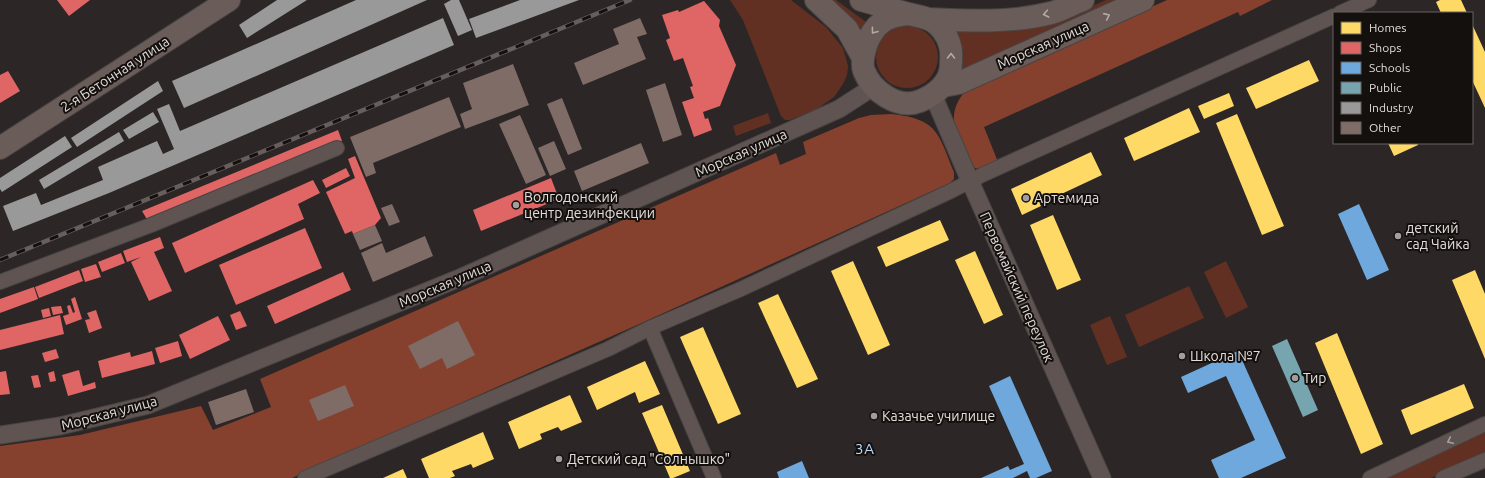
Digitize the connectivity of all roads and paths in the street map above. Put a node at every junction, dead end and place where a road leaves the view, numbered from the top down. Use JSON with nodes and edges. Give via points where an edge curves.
{"nodes":[{"id":1,"x":230,"y":0,"type":"edge"},
{"id":2,"x":816,"y":0,"type":"edge"},
{"id":3,"x":861,"y":0,"type":"edge"},
{"id":4,"x":1082,"y":0,"type":"edge"},
{"id":5,"x":1143,"y":0,"type":"edge"},
{"id":6,"x":1369,"y":0,"type":"edge"},
{"id":7,"x":1342,"y":12,"type":"edge"},
{"id":8,"x":907,"y":14,"type":"junction"},
{"id":9,"x":1333,"y":16,"type":"edge"},
{"id":10,"x":929,"y":19,"type":"junction"},
{"id":11,"x":863,"y":58,"type":"junction"},
{"id":12,"x":873,"y":87,"type":"junction"},
{"id":13,"x":938,"y":90,"type":"junction"},
{"id":14,"x":0,"y":148,"type":"edge"},
{"id":15,"x":337,"y":148,"type":"dead end"},
{"id":16,"x":970,"y":180,"type":"junction"},
{"id":17,"x":0,"y":282,"type":"edge"},
{"id":18,"x":650,"y":328,"type":"junction"},
{"id":19,"x":1485,"y":424,"type":"edge"},
{"id":20,"x":0,"y":435,"type":"edge"},
{"id":21,"x":1485,"y":460,"type":"edge"},
{"id":22,"x":314,"y":477,"type":"edge"},
{"id":23,"x":714,"y":478,"type":"edge"},
{"id":24,"x":1102,"y":478,"type":"edge"},
{"id":25,"x":1370,"y":478,"type":"edge"},
{"id":26,"x":1443,"y":478,"type":"edge"}],
"edges":[{"from":1,"to":14,"type":"main road","name":"2-я Бетонная улица"},
{"from":2,"to":11,"type":"main road","via":[[847,29]]},
{"from":3,"to":8,"type":"main road"},
{"from":4,"to":10,"type":"main road","name":"Морская улица","one_way":true,"via":[[1052,13],[1017,19]]},
{"from":13,"to":5,"type":"main road","name":"Морская улица","one_way":true,"via":[[959,83]]},
{"from":6,"to":7,"type":"street"},
{"from":8,"to":10,"type":"main road"},
{"from":8,"to":11,"type":"main road","one_way":true,"via":[[891,17],[876,27],[866,42]]},
{"from":9,"to":16,"type":"street"},
{"from":13,"to":10,"type":"main road","one_way":true,"via":[[951,70],[951,47],[937,24]]},
{"from":11,"to":12,"type":"main road","via":[[864,70]]},
{"from":12,"to":13,"type":"main road","via":[[888,99],[901,102],[917,102]]},
{"from":12,"to":20,"type":"street","name":"Морская улица","via":[[839,110],[462,277],[156,402],[60,426]]},
{"from":13,"to":16,"type":"street","name":"Первомайский переулок"},
{"from":15,"to":17,"type":"street","via":[[151,225]]},
{"from":16,"to":18,"type":"street","via":[[741,289]]},
{"from":16,"to":24,"type":"street","name":"Первомайский переулок"},
{"from":18,"to":22,"type":"street","via":[[608,349]]},
{"from":18,"to":23,"type":"street"},
{"from":19,"to":25,"type":"street","one_way":true},
{"from":21,"to":26,"type":"street"}]}
